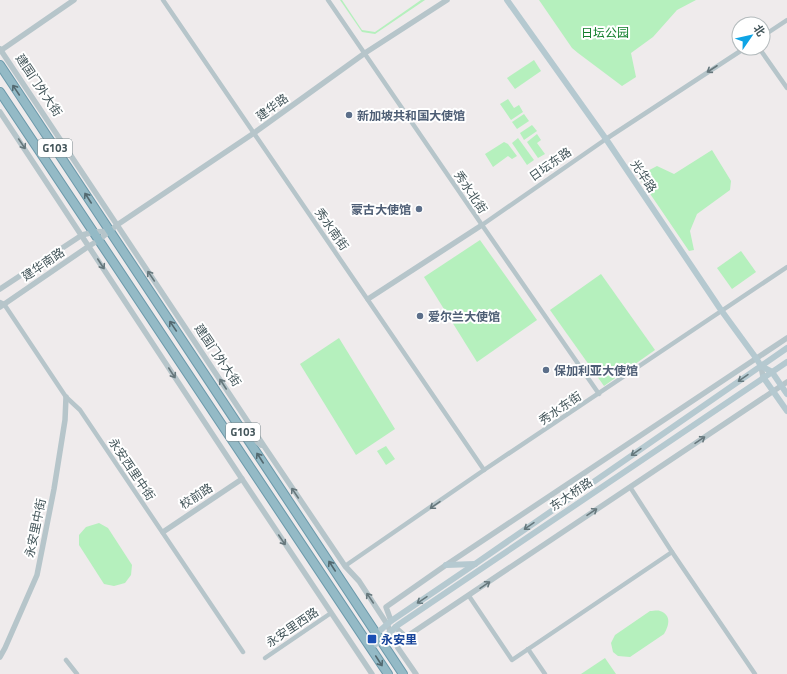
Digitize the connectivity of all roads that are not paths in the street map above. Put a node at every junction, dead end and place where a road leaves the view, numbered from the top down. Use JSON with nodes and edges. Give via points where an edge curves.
{"nodes":[{"id":1,"x":74,"y":0,"type":"edge"},
{"id":2,"x":163,"y":0,"type":"edge"},
{"id":3,"x":328,"y":0,"type":"edge"},
{"id":4,"x":447,"y":0,"type":"edge"},
{"id":5,"x":508,"y":0,"type":"edge"},
{"id":6,"x":787,"y":20,"type":"edge"},
{"id":7,"x":771,"y":31,"type":"edge"},
{"id":8,"x":0,"y":50,"type":"edge"},
{"id":9,"x":365,"y":53,"type":"junction"},
{"id":10,"x":732,"y":56,"type":"edge"},
{"id":11,"x":765,"y":56,"type":"edge"},
{"id":12,"x":0,"y":65,"type":"edge"},
{"id":13,"x":787,"y":88,"type":"edge"},
{"id":14,"x":0,"y":92,"type":"edge"},
{"id":15,"x":0,"y":112,"type":"edge"},
{"id":16,"x":254,"y":133,"type":"junction"},
{"id":17,"x":606,"y":139,"type":"junction"},
{"id":18,"x":117,"y":225,"type":"junction"},
{"id":19,"x":482,"y":225,"type":"junction"},
{"id":20,"x":110,"y":231,"type":"junction"},
{"id":21,"x":94,"y":232,"type":"junction"},
{"id":22,"x":82,"y":235,"type":"junction"},
{"id":23,"x":99,"y":240,"type":"junction"},
{"id":24,"x":89,"y":246,"type":"junction"},
{"id":25,"x":787,"y":267,"type":"edge"},
{"id":26,"x":0,"y":289,"type":"edge"},
{"id":27,"x":368,"y":299,"type":"junction"},
{"id":28,"x":1,"y":304,"type":"edge"},
{"id":29,"x":722,"y":310,"type":"junction"},
{"id":30,"x":787,"y":338,"type":"edge"},
{"id":31,"x":787,"y":348,"type":"edge"},
{"id":32,"x":756,"y":358,"type":"junction"},
{"id":33,"x":787,"y":362,"type":"edge"},
{"id":34,"x":761,"y":366,"type":"junction"},
{"id":35,"x":772,"y":372,"type":"junction"},
{"id":36,"x":763,"y":377,"type":"junction"},
{"id":37,"x":787,"y":382,"type":"edge"},
{"id":38,"x":781,"y":386,"type":"junction"},
{"id":39,"x":774,"y":391,"type":"junction"},
{"id":40,"x":599,"y":394,"type":"junction"},
{"id":41,"x":787,"y":394,"type":"edge"},
{"id":42,"x":66,"y":397,"type":"junction"},
{"id":43,"x":787,"y":411,"type":"edge"},
{"id":44,"x":239,"y":427,"type":"junction"},
{"id":45,"x":266,"y":449,"type":"junction"},
{"id":46,"x":484,"y":470,"type":"junction"},
{"id":47,"x":242,"y":479,"type":"junction"},
{"id":48,"x":630,"y":487,"type":"junction"},
{"id":49,"x":163,"y":532,"type":"junction"},
{"id":50,"x":672,"y":552,"type":"junction"},
{"id":51,"x":475,"y":564,"type":"junction"},
{"id":52,"x":446,"y":565,"type":"junction"},
{"id":53,"x":345,"y":566,"type":"junction"},
{"id":54,"x":469,"y":596,"type":"junction"},
{"id":55,"x":331,"y":613,"type":"junction"},
{"id":56,"x":389,"y":622,"type":"junction"},
{"id":57,"x":393,"y":629,"type":"junction"},
{"id":58,"x":378,"y":637,"type":"junction"},
{"id":59,"x":368,"y":644,"type":"junction"},
{"id":60,"x":528,"y":649,"type":"junction"},
{"id":61,"x":243,"y":652,"type":"dead end"},
{"id":62,"x":0,"y":657,"type":"edge"},
{"id":63,"x":264,"y":658,"type":"dead end"},
{"id":64,"x":66,"y":660,"type":"dead end"},
{"id":65,"x":77,"y":674,"type":"edge"},
{"id":66,"x":372,"y":674,"type":"edge"},
{"id":67,"x":388,"y":674,"type":"edge"},
{"id":68,"x":403,"y":674,"type":"edge"},
{"id":69,"x":416,"y":674,"type":"edge"},
{"id":70,"x":545,"y":674,"type":"edge"},
{"id":71,"x":755,"y":674,"type":"edge"}],
"edges":[{"from":1,"to":8,"type":"street"},
{"from":2,"to":16,"type":"street","name":"秀水南街"},
{"from":3,"to":9,"type":"street","name":"秀水北街"},
{"from":4,"to":9,"type":"street","name":"建华路"},
{"from":5,"to":17,"type":"main road","name":"光华路"},
{"from":6,"to":7,"type":"street"},
{"from":8,"to":18,"type":"street","name":"建国门外大街"},
{"from":9,"to":16,"type":"street","name":"建华路"},
{"from":9,"to":19,"type":"street","name":"秀水北街"},
{"from":10,"to":17,"type":"street","name":"日坛东路","one_way":true},
{"from":11,"to":13,"type":"street"},
{"from":20,"to":12,"type":"highway","name":"建国门外大街","number":"G103","one_way":true},
{"from":14,"to":21,"type":"highway","number":"G103"},
{"from":15,"to":22,"type":"street","one_way":true},
{"from":16,"to":18,"type":"street","name":"建华路"},
{"from":16,"to":27,"type":"street","name":"秀水南街"},
{"from":17,"to":19,"type":"street","name":"日坛东路"},
{"from":17,"to":29,"type":"main road","name":"光华路"},
{"from":18,"to":20,"type":"street","name":"建华路"},
{"from":45,"to":18,"type":"street","name":"建国门外大街","one_way":true},
{"from":19,"to":27,"type":"street","name":"日坛东路"},
{"from":19,"to":40,"type":"street","name":"秀水北街"},
{"from":20,"to":21,"type":"street","name":"建华南路"},
{"from":20,"to":23,"type":"street","name":"建华路"},
{"from":44,"to":20,"type":"highway","name":"建国门外大街","number":"G103","one_way":true},
{"from":21,"to":22,"type":"street","name":"建华南路"},
{"from":21,"to":23,"type":"highway","number":"G103"},
{"from":22,"to":24,"type":"street"},
{"from":22,"to":26,"type":"street","name":"建华南路"},
{"from":23,"to":24,"type":"street","name":"建华南路"},
{"from":23,"to":59,"type":"highway","number":"G103"},
{"from":24,"to":28,"type":"street","name":"建华南路"},
{"from":24,"to":47,"type":"street","one_way":true},
{"from":25,"to":29,"type":"street","name":"秀水东街"},
{"from":27,"to":46,"type":"street","name":"秀水南街"},
{"from":28,"to":42,"type":"street","name":"永安西里中街"},
{"from":29,"to":32,"type":"main road","name":"光华路"},
{"from":29,"to":40,"type":"street","name":"秀水东街"},
{"from":30,"to":32,"type":"street"},
{"from":31,"to":34,"type":"main road","name":"东大桥路"},
{"from":32,"to":34,"type":"main road","name":"光华路"},
{"from":32,"to":52,"type":"street"},
{"from":33,"to":35,"type":"main road","name":"东大桥路"},
{"from":34,"to":35,"type":"main road","name":"光华路"},
{"from":34,"to":36,"type":"street","name":"光华路"},
{"from":34,"to":51,"type":"main road","name":"东大桥路","one_way":true},
{"from":35,"to":36,"type":"main road","name":"东大桥路"},
{"from":35,"to":38,"type":"main road","name":"光华路"},
{"from":36,"to":39,"type":"main road","name":"光华路"},
{"from":36,"to":57,"type":"main road","name":"东大桥路"},
{"from":37,"to":38,"type":"street"},
{"from":38,"to":39,"type":"street"},
{"from":38,"to":41,"type":"main road","name":"光华路"},
{"from":39,"to":43,"type":"main road","name":"光华路"},
{"from":48,"to":39,"type":"street","one_way":true},
{"from":40,"to":46,"type":"street","name":"秀水东街"},
{"from":42,"to":49,"type":"street","name":"永安西里中街","via":[[80,410]]},
{"from":42,"to":62,"type":"street","name":"永安里中街","via":[[54,489],[36,575]]},
{"from":44,"to":45,"type":"street"},
{"from":58,"to":44,"type":"highway","name":"建国门外大街","number":"G103","one_way":true},
{"from":53,"to":45,"type":"street","name":"建国门外大街","one_way":true},
{"from":46,"to":53,"type":"street","name":"秀水东街","one_way":true},
{"from":47,"to":49,"type":"street","name":"校前路"},
{"from":47,"to":55,"type":"street","one_way":true},
{"from":48,"to":50,"type":"street"},
{"from":54,"to":48,"type":"street","one_way":true},
{"from":49,"to":61,"type":"street","name":"永安西里中街"},
{"from":50,"to":60,"type":"street"},
{"from":50,"to":71,"type":"street"},
{"from":51,"to":52,"type":"main road"},
{"from":51,"to":56,"type":"main road","name":"东大桥路","one_way":true},
{"from":52,"to":56,"type":"street","via":[[386,607]]},
{"from":56,"to":53,"type":"street","name":"建国门外大街","one_way":true},
{"from":54,"to":57,"type":"street","via":[[406,637]]},
{"from":54,"to":60,"type":"street","via":[[512,660]]},
{"from":55,"to":63,"type":"street","name":"永安里西路"},
{"from":55,"to":66,"type":"street"},
{"from":56,"to":57,"type":"street","name":"建国门外大街"},
{"from":56,"to":58,"type":"main road","name":"东大桥路"},
{"from":57,"to":58,"type":"main road","name":"东大桥路"},
{"from":57,"to":69,"type":"street","name":"建国门外大街","via":[[398,648]]},
{"from":58,"to":59,"type":"main road","name":"东大桥路"},
{"from":58,"to":68,"type":"highway","name":"建国门外大街","number":"G103"},
{"from":59,"to":67,"type":"highway","number":"G103","one_way":true},
{"from":60,"to":70,"type":"street"},
{"from":64,"to":65,"type":"street"}]}
